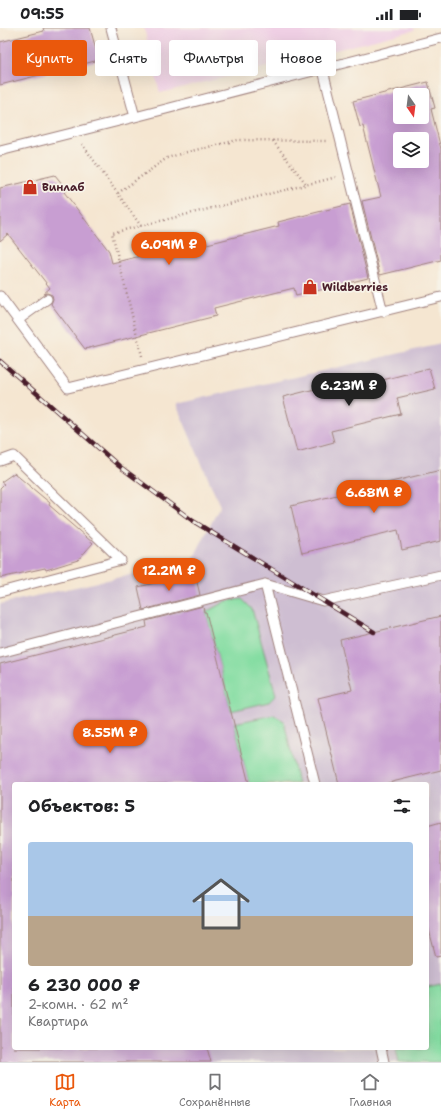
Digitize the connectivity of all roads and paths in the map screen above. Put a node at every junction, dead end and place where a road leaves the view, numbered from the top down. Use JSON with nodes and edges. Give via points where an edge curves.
{"nodes":[{"id":1,"x":111,"y":28,"type":"edge"},
{"id":2,"x":441,"y":38,"type":"edge"},
{"id":3,"x":336,"y":66,"type":"edge"},
{"id":4,"x":299,"y":76,"type":"edge"},
{"id":5,"x":325,"y":76,"type":"edge"},
{"id":6,"x":135,"y":117,"type":"junction"},
{"id":7,"x":74,"y":132,"type":"junction"},
{"id":8,"x":273,"y":141,"type":"junction"},
{"id":9,"x":341,"y":141,"type":"junction"},
{"id":10,"x":0,"y":151,"type":"edge"},
{"id":11,"x":349,"y":174,"type":"junction"},
{"id":12,"x":307,"y":185,"type":"junction"},
{"id":13,"x":118,"y":193,"type":"junction"},
{"id":14,"x":141,"y":226,"type":"junction"},
{"id":15,"x":0,"y":296,"type":"edge"},
{"id":16,"x":441,"y":297,"type":"edge"},
{"id":17,"x":47,"y":299,"type":"dead end"},
{"id":18,"x":383,"y":312,"type":"junction"},
{"id":19,"x":18,"y":320,"type":"junction"},
{"id":20,"x":146,"y":370,"type":"junction"},
{"id":21,"x":0,"y":461,"type":"edge"},
{"id":22,"x":441,"y":575,"type":"edge"},
{"id":23,"x":265,"y":584,"type":"junction"},
{"id":24,"x":0,"y":592,"type":"edge"},
{"id":25,"x":0,"y":653,"type":"edge"},
{"id":26,"x":314,"y":782,"type":"edge"},
{"id":27,"x":381,"y":1050,"type":"edge"},
{"id":28,"x":384,"y":1062,"type":"edge"}],
"edges":[{"from":1,"to":6,"type":"lane"},
{"from":2,"to":3,"type":"lane"},
{"from":4,"to":6,"type":"lane"},
{"from":5,"to":9,"type":"lane"},
{"from":6,"to":7,"type":"lane"},
{"from":7,"to":10,"type":"lane"},
{"from":7,"to":13,"type":"path"},
{"from":8,"to":9,"type":"path"},
{"from":8,"to":12,"type":"path"},
{"from":8,"to":13,"type":"path","via":[[238,140],[183,152],[150,168]]},
{"from":9,"to":11,"type":"lane"},
{"from":11,"to":12,"type":"path"},
{"from":11,"to":18,"type":"lane"},
{"from":12,"to":14,"type":"path"},
{"from":13,"to":14,"type":"path"},
{"from":14,"to":20,"type":"path","via":[[112,233]]},
{"from":15,"to":19,"type":"lane"},
{"from":16,"to":18,"type":"lane"},
{"from":17,"to":19,"type":"lane"},
{"from":18,"to":20,"type":"lane"},
{"from":19,"to":20,"type":"lane","via":[[68,388]]},
{"from":21,"to":24,"type":"lane","via":[[14,456],[121,560]]},
{"from":22,"to":23,"type":"lane","via":[[323,601]]},
{"from":23,"to":25,"type":"lane"},
{"from":23,"to":26,"type":"lane"},
{"from":27,"to":28,"type":"lane"}]}
